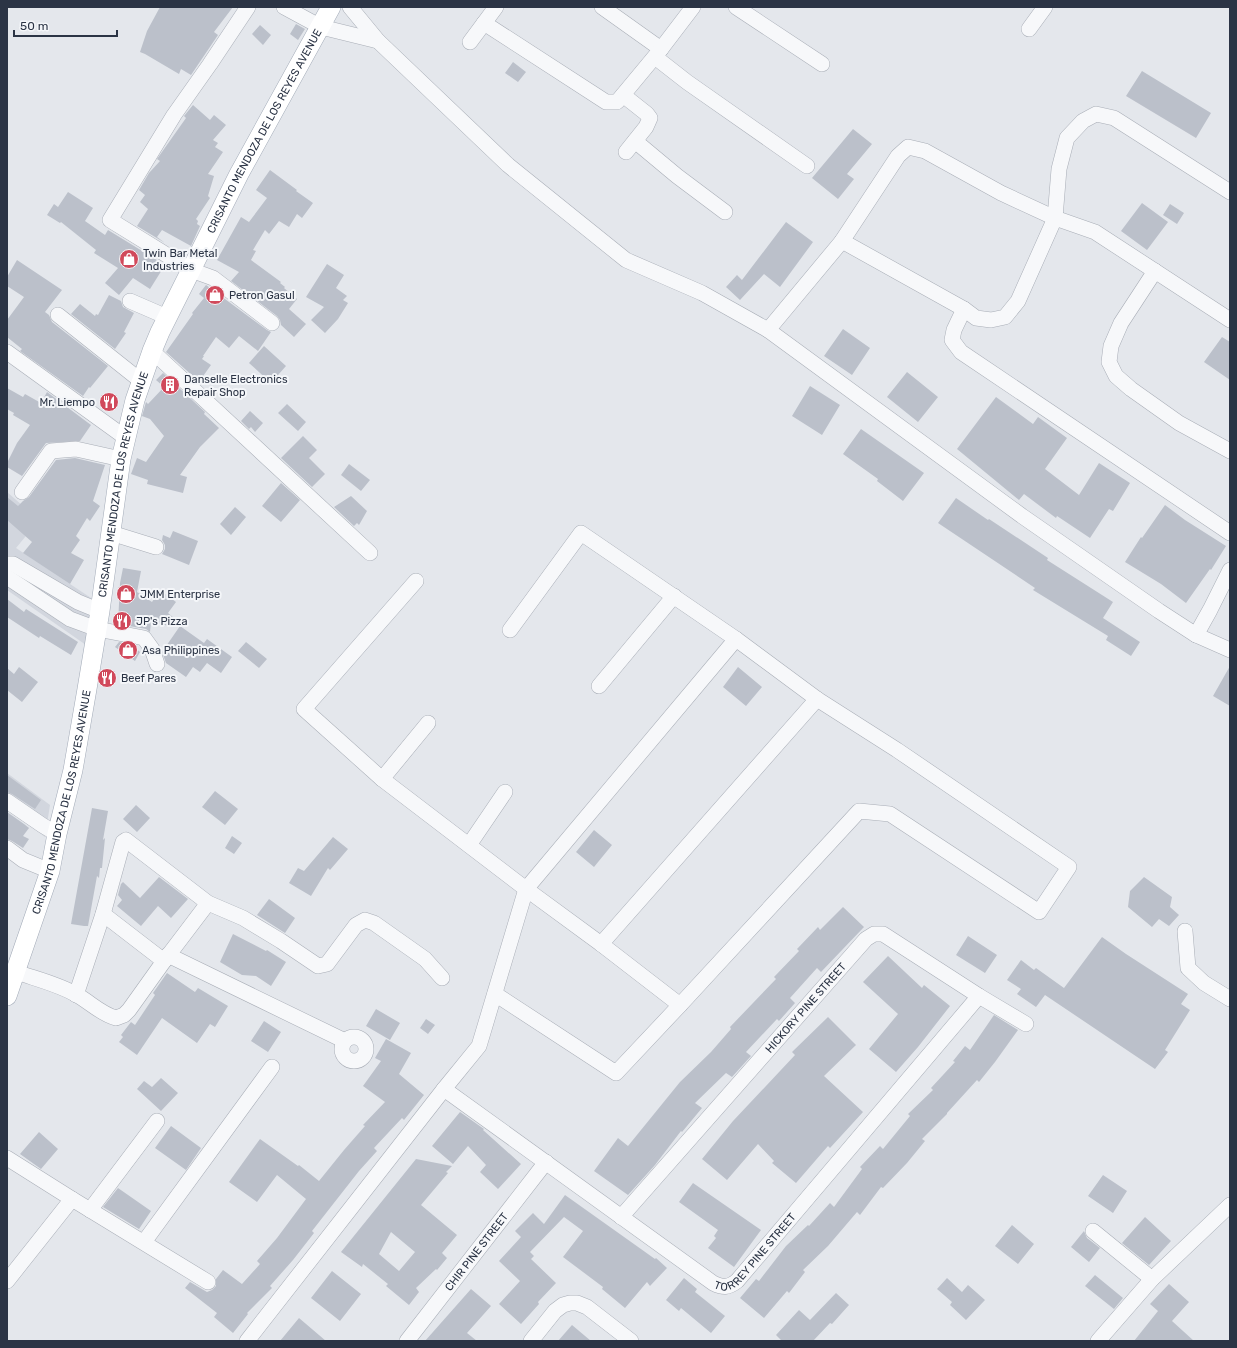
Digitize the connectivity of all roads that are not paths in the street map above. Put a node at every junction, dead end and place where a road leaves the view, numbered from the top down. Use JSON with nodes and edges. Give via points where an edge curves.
{"nodes":[{"id":1,"x":248,"y":7,"type":"edge"},
{"id":2,"x":284,"y":7,"type":"edge"},
{"id":3,"x":331,"y":7,"type":"edge"},
{"id":4,"x":350,"y":7,"type":"edge"},
{"id":5,"x":496,"y":7,"type":"edge"},
{"id":6,"x":602,"y":7,"type":"edge"},
{"id":7,"x":693,"y":7,"type":"edge"},
{"id":8,"x":736,"y":7,"type":"edge"},
{"id":9,"x":1045,"y":7,"type":"edge"},
{"id":10,"x":484,"y":23,"type":"junction"},
{"id":11,"x":321,"y":27,"type":"junction"},
{"id":12,"x":1030,"y":29,"type":"dead end"},
{"id":13,"x":378,"y":41,"type":"junction"},
{"id":14,"x":470,"y":42,"type":"dead end"},
{"id":15,"x":658,"y":53,"type":"junction"},
{"id":16,"x":822,"y":64,"type":"dead end"},
{"id":17,"x":623,"y":95,"type":"junction"},
{"id":18,"x":807,"y":166,"type":"dead end"},
{"id":19,"x":1230,"y":192,"type":"edge"},
{"id":20,"x":725,"y":212,"type":"dead end"},
{"id":21,"x":1055,"y":218,"type":"junction"},
{"id":22,"x":842,"y":241,"type":"junction"},
{"id":23,"x":191,"y":270,"type":"junction"},
{"id":24,"x":1155,"y":271,"type":"junction"},
{"id":25,"x":130,"y":301,"type":"dead end"},
{"id":26,"x":964,"y":309,"type":"junction"},
{"id":27,"x":58,"y":315,"type":"dead end"},
{"id":28,"x":168,"y":317,"type":"junction"},
{"id":29,"x":1230,"y":320,"type":"edge"},
{"id":30,"x":272,"y":323,"type":"dead end"},
{"id":31,"x":768,"y":330,"type":"junction"},
{"id":32,"x":152,"y":350,"type":"junction"},
{"id":33,"x":7,"y":352,"type":"edge"},
{"id":34,"x":141,"y":381,"type":"junction"},
{"id":35,"x":126,"y":438,"type":"junction"},
{"id":36,"x":1230,"y":451,"type":"edge"},
{"id":37,"x":121,"y":459,"type":"junction"},
{"id":38,"x":22,"y":492,"type":"dead end"},
{"id":39,"x":111,"y":533,"type":"junction"},
{"id":40,"x":1230,"y":533,"type":"edge"},
{"id":41,"x":156,"y":547,"type":"dead end"},
{"id":42,"x":370,"y":553,"type":"dead end"},
{"id":43,"x":7,"y":564,"type":"edge"},
{"id":44,"x":1230,"y":570,"type":"edge"},
{"id":45,"x":7,"y":577,"type":"edge"},
{"id":46,"x":416,"y":581,"type":"dead end"},
{"id":47,"x":674,"y":596,"type":"junction"},
{"id":48,"x":98,"y":620,"type":"junction"},
{"id":49,"x":510,"y":630,"type":"dead end"},
{"id":50,"x":1196,"y":635,"type":"junction"},
{"id":51,"x":736,"y":639,"type":"junction"},
{"id":52,"x":1230,"y":650,"type":"edge"},
{"id":53,"x":157,"y":664,"type":"dead end"},
{"id":54,"x":599,"y":686,"type":"dead end"},
{"id":55,"x":817,"y":698,"type":"junction"},
{"id":56,"x":428,"y":723,"type":"dead end"},
{"id":57,"x":382,"y":779,"type":"junction"},
{"id":58,"x":505,"y":792,"type":"dead end"},
{"id":59,"x":7,"y":801,"type":"edge"},
{"id":60,"x":57,"y":834,"type":"junction"},
{"id":61,"x":469,"y":845,"type":"junction"},
{"id":62,"x":7,"y":848,"type":"edge"},
{"id":63,"x":50,"y":871,"type":"junction"},
{"id":64,"x":526,"y":889,"type":"junction"},
{"id":65,"x":208,"y":903,"type":"junction"},
{"id":66,"x":103,"y":914,"type":"junction"},
{"id":67,"x":1185,"y":931,"type":"dead end"},
{"id":68,"x":601,"y":944,"type":"junction"},
{"id":69,"x":166,"y":958,"type":"junction"},
{"id":70,"x":16,"y":972,"type":"junction"},
{"id":71,"x":442,"y":978,"type":"dead end"},
{"id":72,"x":495,"y":994,"type":"junction"},
{"id":73,"x":76,"y":995,"type":"junction"},
{"id":74,"x":7,"y":996,"type":"edge"},
{"id":75,"x":978,"y":996,"type":"junction"},
{"id":76,"x":1230,"y":999,"type":"edge"},
{"id":77,"x":680,"y":1005,"type":"junction"},
{"id":78,"x":1026,"y":1024,"type":"dead end"},
{"id":79,"x":345,"y":1041,"type":"dead end"},
{"id":80,"x":272,"y":1068,"type":"dead end"},
{"id":81,"x":444,"y":1089,"type":"junction"},
{"id":82,"x":157,"y":1122,"type":"dead end"},
{"id":83,"x":7,"y":1158,"type":"edge"},
{"id":84,"x":546,"y":1162,"type":"junction"},
{"id":85,"x":72,"y":1199,"type":"junction"},
{"id":86,"x":1230,"y":1205,"type":"edge"},
{"id":87,"x":90,"y":1210,"type":"junction"},
{"id":88,"x":621,"y":1217,"type":"junction"},
{"id":89,"x":1093,"y":1231,"type":"dead end"},
{"id":90,"x":144,"y":1242,"type":"junction"},
{"id":91,"x":1152,"y":1279,"type":"junction"},
{"id":92,"x":7,"y":1281,"type":"edge"},
{"id":93,"x":208,"y":1282,"type":"dead end"},
{"id":94,"x":247,"y":1341,"type":"edge"},
{"id":95,"x":407,"y":1341,"type":"edge"},
{"id":96,"x":531,"y":1341,"type":"edge"},
{"id":97,"x":631,"y":1341,"type":"edge"},
{"id":98,"x":1098,"y":1341,"type":"edge"}],
"edges":[{"from":1,"to":23,"type":"street","via":[[174,115],[110,220]]},
{"from":2,"to":11,"type":"street"},
{"from":3,"to":11,"type":"main road","name":"CRISANTO MENDOZA DE LOS REYES AVENUE"},
{"from":4,"to":13,"type":"street"},
{"from":5,"to":10,"type":"street"},
{"from":6,"to":15,"type":"street"},
{"from":7,"to":15,"type":"street"},
{"from":8,"to":16,"type":"street"},
{"from":9,"to":12,"type":"street"},
{"from":10,"to":14,"type":"street"},
{"from":10,"to":17,"type":"street","via":[[606,102],[617,102]]},
{"from":11,"to":13,"type":"street"},
{"from":11,"to":23,"type":"main road","name":"CRISANTO MENDOZA DE LOS REYES AVENUE","via":[[239,174]]},
{"from":13,"to":31,"type":"street","via":[[508,165],[626,260],[702,292]]},
{"from":15,"to":17,"type":"street"},
{"from":15,"to":18,"type":"street","via":[[687,82]]},
{"from":17,"to":20,"type":"street","via":[[650,118],[631,147],[678,176]]},
{"from":19,"to":21,"type":"street","via":[[1114,118],[1096,114],[1082,121],[1067,138],[1058,169]]},
{"from":21,"to":22,"type":"street","via":[[1001,193],[925,151],[908,147],[898,156]]},
{"from":21,"to":24,"type":"street","via":[[1095,232]]},
{"from":21,"to":26,"type":"street","via":[[1018,301],[1005,317],[991,320],[976,318]]},
{"from":22,"to":26,"type":"street"},
{"from":22,"to":31,"type":"street"},
{"from":23,"to":28,"type":"main road","name":"CRISANTO MENDOZA DE LOS REYES AVENUE"},
{"from":23,"to":30,"type":"street","via":[[213,278]]},
{"from":24,"to":29,"type":"street"},
{"from":24,"to":36,"type":"street","via":[[1121,323],[1111,346],[1109,362],[1116,376],[1131,389],[1179,422]]},
{"from":25,"to":28,"type":"street"},
{"from":26,"to":40,"type":"street","via":[[952,340],[961,352]]},
{"from":27,"to":34,"type":"street"},
{"from":28,"to":32,"type":"main road","name":"CRISANTO MENDOZA DE LOS REYES AVENUE"},
{"from":31,"to":50,"type":"street","via":[[1022,516]]},
{"from":32,"to":34,"type":"main road","name":"CRISANTO MENDOZA DE LOS REYES AVENUE"},
{"from":32,"to":42,"type":"street"},
{"from":33,"to":35,"type":"street"},
{"from":34,"to":35,"type":"main road","name":"CRISANTO MENDOZA DE LOS REYES AVENUE"},
{"from":35,"to":37,"type":"main road","name":"CRISANTO MENDOZA DE LOS REYES AVENUE"},
{"from":37,"to":38,"type":"street","via":[[76,449],[51,451]]},
{"from":37,"to":39,"type":"main road","name":"CRISANTO MENDOZA DE LOS REYES AVENUE"},
{"from":39,"to":41,"type":"street"},
{"from":39,"to":48,"type":"main road","name":"CRISANTO MENDOZA DE LOS REYES AVENUE"},
{"from":43,"to":48,"type":"street","via":[[13,564],[78,602]]},
{"from":44,"to":50,"type":"street"},
{"from":45,"to":48,"type":"street","via":[[70,619]]},
{"from":46,"to":57,"type":"street","via":[[304,709]]},
{"from":47,"to":49,"type":"street","via":[[581,533]]},
{"from":47,"to":51,"type":"street"},
{"from":47,"to":54,"type":"street"},
{"from":48,"to":53,"type":"street","via":[[144,638],[152,649]]},
{"from":48,"to":60,"type":"main road","name":"CRISANTO MENDOZA DE LOS REYES AVENUE","via":[[73,770]]},
{"from":50,"to":52,"type":"street"},
{"from":51,"to":55,"type":"street"},
{"from":51,"to":64,"type":"street"},
{"from":55,"to":68,"type":"street"},
{"from":55,"to":77,"type":"street","via":[[1069,867],[1040,912],[890,814],[859,811]]},
{"from":56,"to":57,"type":"street"},
{"from":57,"to":61,"type":"street"},
{"from":58,"to":61,"type":"street"},
{"from":59,"to":60,"type":"street"},
{"from":60,"to":63,"type":"main road","name":"CRISANTO MENDOZA DE LOS REYES AVENUE"},
{"from":61,"to":64,"type":"street"},
{"from":62,"to":63,"type":"street","via":[[23,860]]},
{"from":63,"to":70,"type":"main road","name":"CRISANTO MENDOZA DE LOS REYES AVENUE"},
{"from":64,"to":68,"type":"street"},
{"from":64,"to":72,"type":"street"},
{"from":65,"to":66,"type":"street","via":[[126,840],[123,842]]},
{"from":65,"to":69,"type":"street"},
{"from":65,"to":71,"type":"street","via":[[243,918],[318,966],[327,964],[356,925],[365,920],[374,923],[425,959]]},
{"from":66,"to":69,"type":"street"},
{"from":66,"to":73,"type":"street"},
{"from":67,"to":76,"type":"street","via":[[1188,968],[1204,983]]},
{"from":68,"to":77,"type":"street"},
{"from":69,"to":73,"type":"street","via":[[124,1015],[116,1018],[106,1015]]},
{"from":69,"to":79,"type":"street"},
{"from":70,"to":73,"type":"street"},
{"from":70,"to":74,"type":"main road","name":"CRISANTO MENDOZA DE LOS REYES AVENUE"},
{"from":72,"to":77,"type":"street","via":[[616,1073]]},
{"from":72,"to":81,"type":"street","via":[[480,1046]]},
{"from":75,"to":78,"type":"street","name":"HICKORY PINE STREET"},
{"from":75,"to":88,"type":"street","name":"HICKORY PINE STREET","via":[[883,934],[874,934],[866,939]]},
{"from":75,"to":88,"type":"street","name":"TORREY PINE STREET","via":[[732,1286],[726,1288],[713,1283]]},
{"from":80,"to":90,"type":"street"},
{"from":81,"to":84,"type":"street","name":"TORREY PINE STREET"},
{"from":81,"to":94,"type":"street"},
{"from":82,"to":87,"type":"street"},
{"from":83,"to":85,"type":"street"},
{"from":84,"to":88,"type":"street","name":"TORREY PINE STREET"},
{"from":84,"to":95,"type":"street","name":"CHIR PINE STREET"},
{"from":85,"to":87,"type":"street"},
{"from":85,"to":92,"type":"street"},
{"from":86,"to":91,"type":"street"},
{"from":87,"to":90,"type":"street"},
{"from":89,"to":91,"type":"street"},
{"from":90,"to":93,"type":"street"},
{"from":91,"to":98,"type":"street"},
{"from":96,"to":97,"type":"street","via":[[555,1311],[570,1303],[587,1306]]}]}
